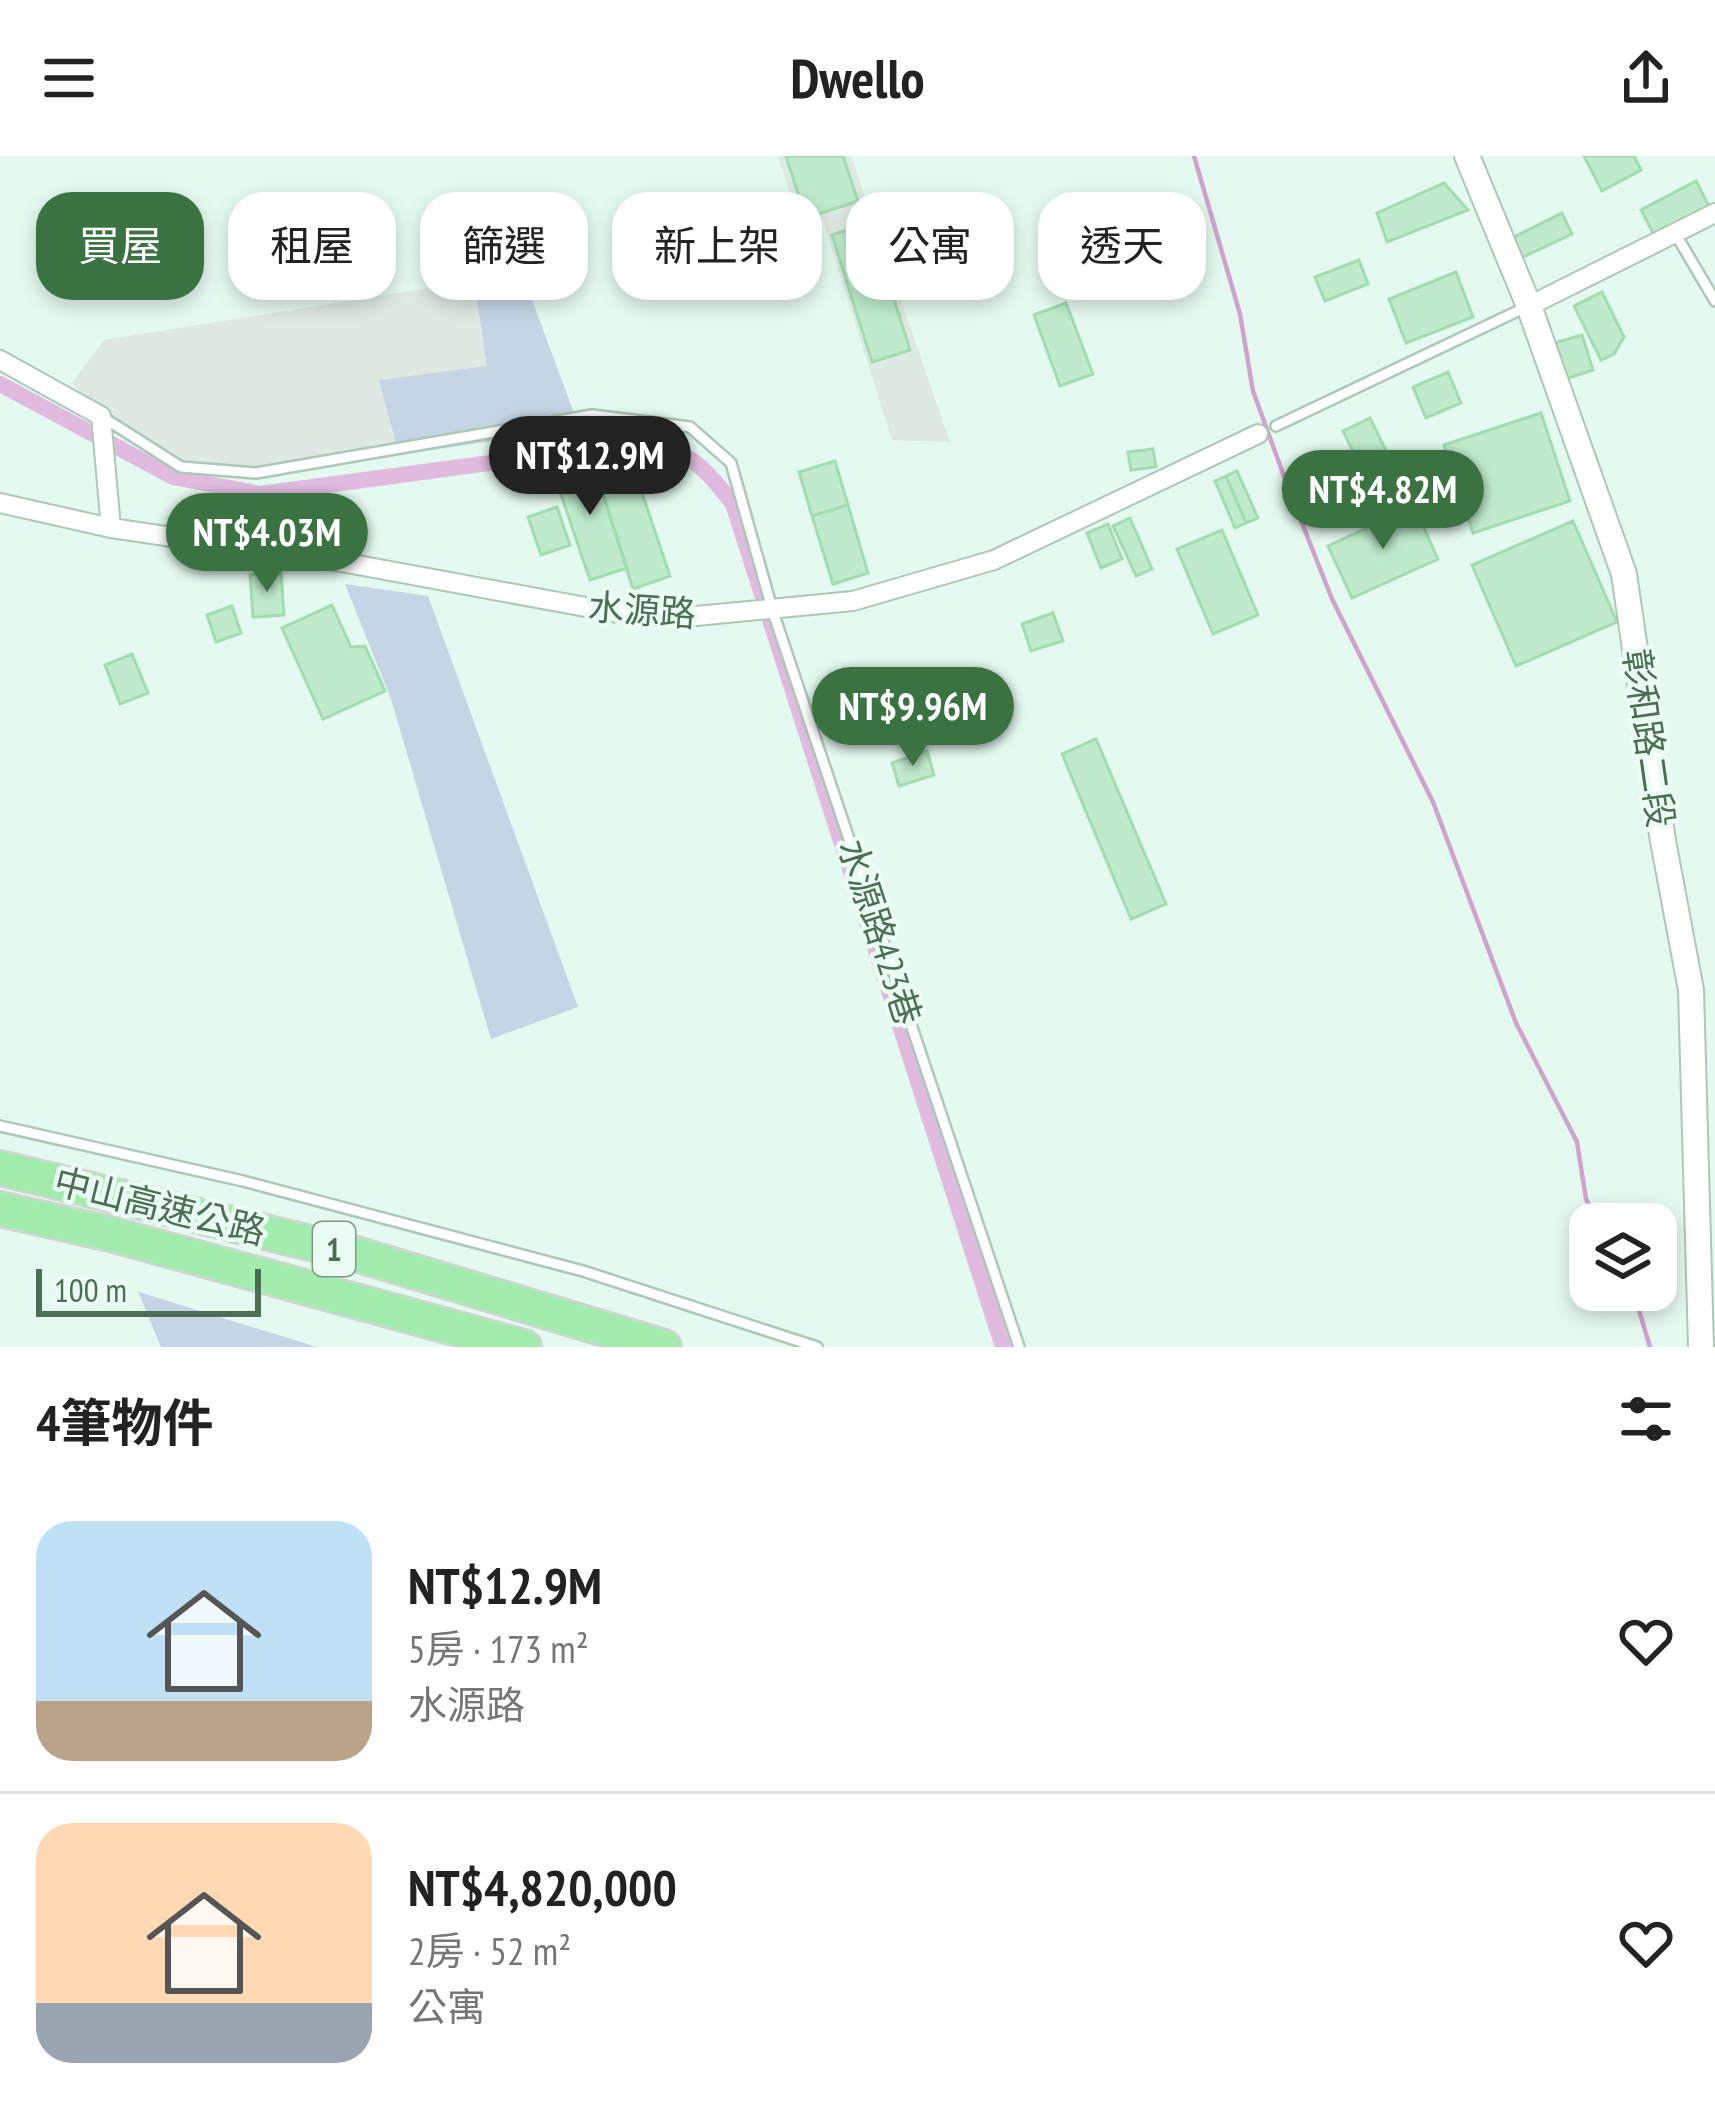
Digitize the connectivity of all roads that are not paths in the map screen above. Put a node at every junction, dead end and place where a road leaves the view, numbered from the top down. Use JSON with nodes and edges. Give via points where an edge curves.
{"nodes":[{"id":1,"x":1467,"y":156,"type":"edge"},
{"id":2,"x":1715,"y":213,"type":"edge"},
{"id":3,"x":1675,"y":233,"type":"junction"},
{"id":4,"x":1715,"y":301,"type":"edge"},
{"id":5,"x":1529,"y":306,"type":"junction"},
{"id":6,"x":0,"y":359,"type":"edge"},
{"id":7,"x":101,"y":416,"type":"junction"},
{"id":8,"x":1267,"y":430,"type":"joint"},
{"id":9,"x":0,"y":503,"type":"edge"},
{"id":10,"x":111,"y":528,"type":"junction"},
{"id":11,"x":773,"y":611,"type":"junction"},
{"id":12,"x":1691,"y":989,"type":"junction"},
{"id":13,"x":1715,"y":1001,"type":"edge"},
{"id":14,"x":0,"y":1126,"type":"edge"},
{"id":15,"x":0,"y":1168,"type":"edge"},
{"id":16,"x":0,"y":1209,"type":"edge"},
{"id":17,"x":524,"y":1347,"type":"edge"},
{"id":18,"x":664,"y":1347,"type":"edge"},
{"id":19,"x":817,"y":1347,"type":"edge"},
{"id":20,"x":1018,"y":1347,"type":"edge"},
{"id":21,"x":1701,"y":1347,"type":"edge"}],
"edges":[{"from":1,"to":5,"type":"street","name":"彰和路二段"},
{"from":2,"to":3,"type":"street"},
{"from":3,"to":4,"type":"lane"},
{"from":3,"to":5,"type":"street"},
{"from":5,"to":8,"type":"lane","name":"水源路"},
{"from":5,"to":12,"type":"street","name":"彰和路二段","via":[[1624,574]]},
{"from":6,"to":7,"type":"street"},
{"from":7,"to":10,"type":"street"},
{"from":7,"to":11,"type":"lane","name":"水源路423巷","via":[[181,467],[256,473],[592,415],[690,427],[731,463]]},
{"from":8,"to":11,"type":"street","name":"水源路","via":[[994,560],[853,601]]},
{"from":9,"to":10,"type":"street","name":"水源路"},
{"from":10,"to":11,"type":"street","name":"水源路","via":[[629,615]]},
{"from":11,"to":20,"type":"lane","name":"水源路423巷"},
{"from":12,"to":13,"type":"street"},
{"from":12,"to":21,"type":"street","name":"彰和路二段"},
{"from":14,"to":19,"type":"lane","via":[[583,1270]]},
{"from":15,"to":18,"type":"highway","name":"中山高速公路","number":"1","via":[[356,1254]]},
{"from":16,"to":17,"type":"highway","name":"中山高速公路","number":"1"}]}
